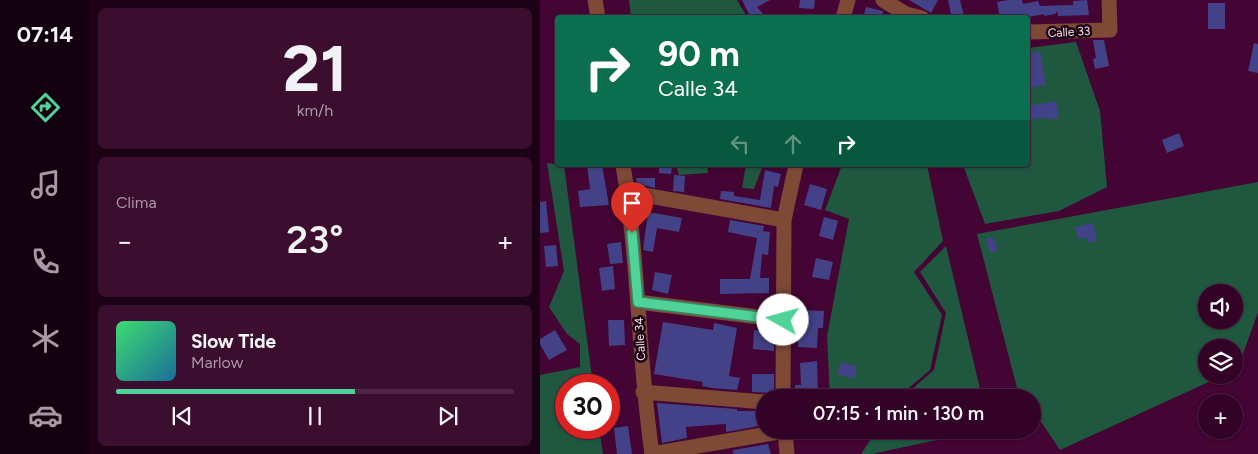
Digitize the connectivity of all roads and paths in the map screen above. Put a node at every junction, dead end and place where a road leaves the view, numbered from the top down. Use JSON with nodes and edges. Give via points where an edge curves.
{"nodes":[{"id":1,"x":595,"y":0,"type":"edge"},
{"id":2,"x":848,"y":0,"type":"edge"},
{"id":3,"x":883,"y":0,"type":"edge"},
{"id":4,"x":1109,"y":0,"type":"edge"},
{"id":5,"x":598,"y":15,"type":"edge"},
{"id":6,"x":843,"y":15,"type":"edge"},
{"id":7,"x":910,"y":15,"type":"edge"},
{"id":8,"x":1030,"y":32,"type":"edge"},
{"id":9,"x":623,"y":167,"type":"edge"},
{"id":10,"x":796,"y":167,"type":"edge"},
{"id":11,"x":628,"y":192,"type":"junction"},
{"id":12,"x":784,"y":220,"type":"junction"},
{"id":13,"x":638,"y":302,"type":"junction"},
{"id":14,"x":783,"y":320,"type":"junction"},
{"id":15,"x":783,"y":389,"type":"edge"},
{"id":16,"x":643,"y":392,"type":"junction"},
{"id":17,"x":756,"y":401,"type":"edge"},
{"id":18,"x":756,"y":436,"type":"edge"},
{"id":19,"x":786,"y":439,"type":"edge"},
{"id":20,"x":652,"y":454,"type":"edge"},
{"id":21,"x":787,"y":454,"type":"edge"}],
"edges":[{"from":1,"to":5,"type":"street"},
{"from":2,"to":6,"type":"street"},
{"from":3,"to":7,"type":"street"},
{"from":4,"to":8,"type":"street","name":"Calle 33","via":[[1110,30]]},
{"from":9,"to":11,"type":"street","name":"Calle 34"},
{"from":10,"to":12,"type":"street"},
{"from":11,"to":12,"type":"street"},
{"from":11,"to":13,"type":"street","name":"Calle 34"},
{"from":12,"to":14,"type":"street"},
{"from":13,"to":14,"type":"street"},
{"from":13,"to":16,"type":"street","name":"Calle 34"},
{"from":14,"to":15,"type":"street"},
{"from":16,"to":17,"type":"street"},
{"from":16,"to":20,"type":"street","name":"Calle 34"},
{"from":18,"to":20,"type":"street"},
{"from":19,"to":21,"type":"street"}]}
